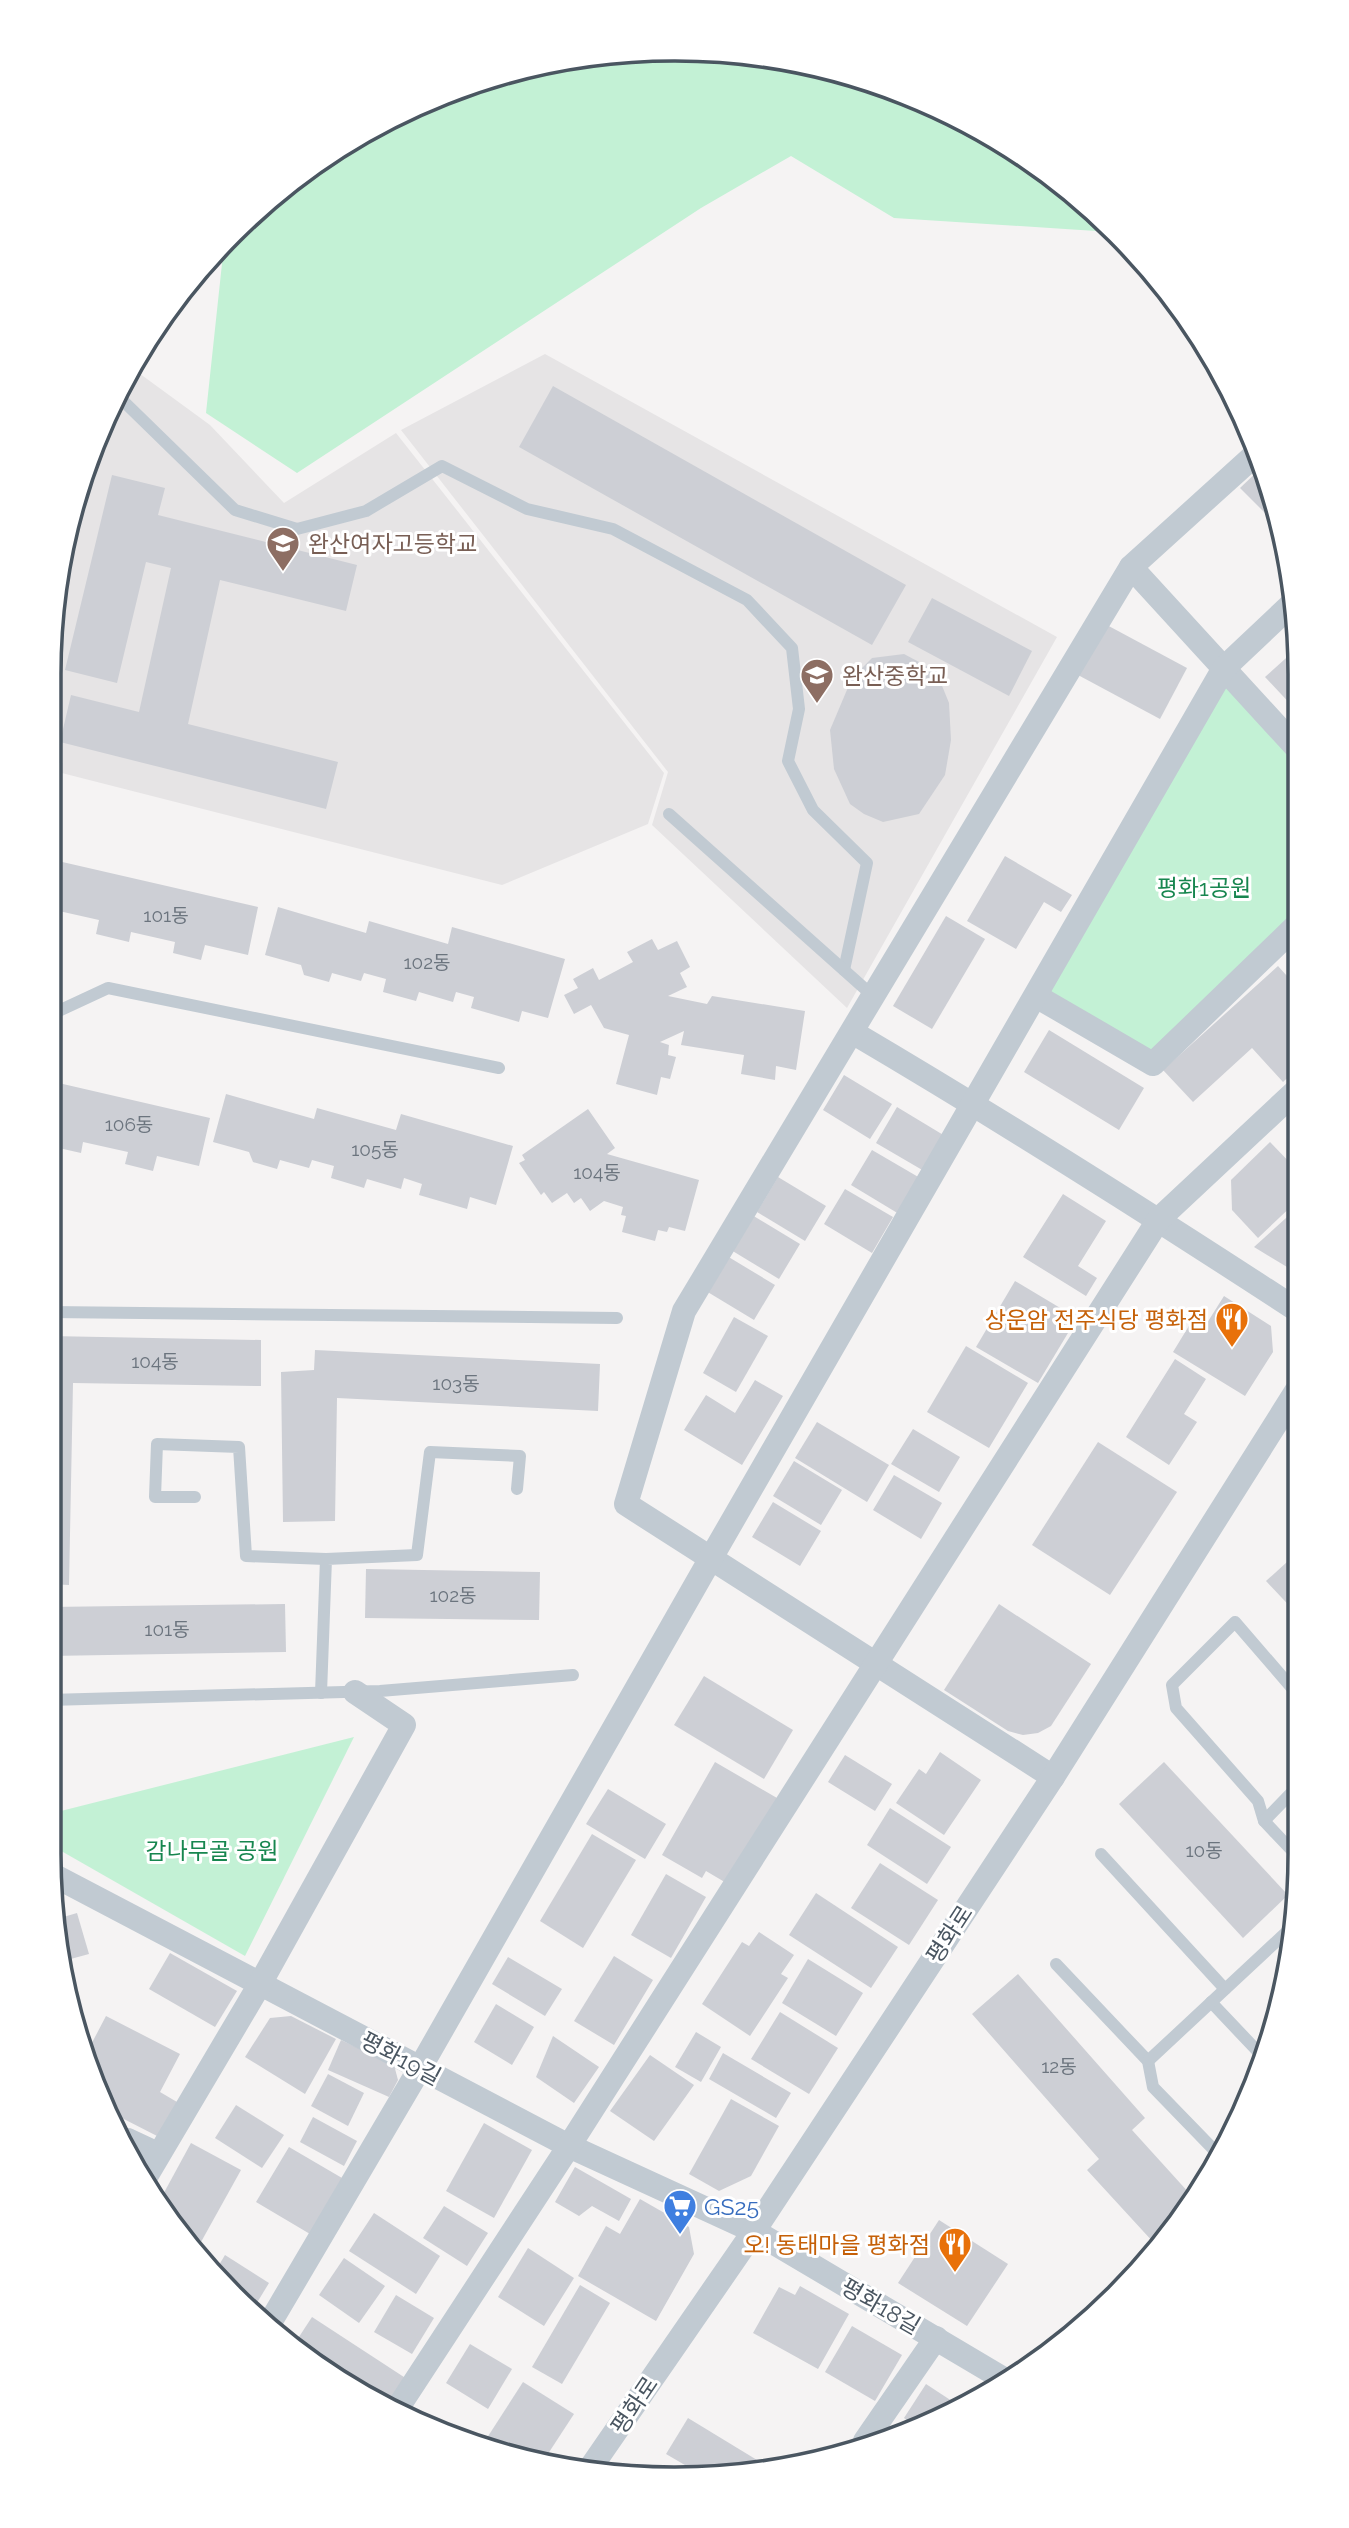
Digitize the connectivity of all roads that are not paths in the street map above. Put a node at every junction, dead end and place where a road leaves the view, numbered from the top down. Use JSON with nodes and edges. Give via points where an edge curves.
{"nodes":[{"id":1,"x":124,"y":402,"type":"edge"},
{"id":2,"x":1249,"y":460,"type":"edge"},
{"id":3,"x":1130,"y":567,"type":"junction"},
{"id":4,"x":1284,"y":611,"type":"edge"},
{"id":5,"x":1224,"y":668,"type":"junction"},
{"id":6,"x":1288,"y":738,"type":"edge"},
{"id":7,"x":668,"y":814,"type":"dead end"},
{"id":8,"x":1288,"y":934,"type":"edge"},
{"id":9,"x":844,"y":970,"type":"junction"},
{"id":10,"x":873,"y":996,"type":"junction"},
{"id":11,"x":1036,"y":996,"type":"junction"},
{"id":12,"x":61,"y":1010,"type":"edge"},
{"id":13,"x":852,"y":1032,"type":"junction"},
{"id":14,"x":499,"y":1068,"type":"dead end"},
{"id":15,"x":1288,"y":1098,"type":"edge"},
{"id":16,"x":974,"y":1104,"type":"junction"},
{"id":17,"x":1159,"y":1219,"type":"junction"},
{"id":18,"x":1288,"y":1304,"type":"edge"},
{"id":19,"x":61,"y":1312,"type":"edge"},
{"id":20,"x":617,"y":1318,"type":"dead end"},
{"id":21,"x":1288,"y":1412,"type":"edge"},
{"id":22,"x":517,"y":1489,"type":"dead end"},
{"id":23,"x":195,"y":1497,"type":"dead end"},
{"id":24,"x":710,"y":1558,"type":"junction"},
{"id":25,"x":326,"y":1559,"type":"junction"},
{"id":26,"x":877,"y":1664,"type":"junction"},
{"id":27,"x":573,"y":1675,"type":"dead end"},
{"id":28,"x":1288,"y":1683,"type":"edge"},
{"id":29,"x":355,"y":1692,"type":"junction"},
{"id":30,"x":321,"y":1693,"type":"junction"},
{"id":31,"x":61,"y":1700,"type":"edge"},
{"id":32,"x":1054,"y":1777,"type":"junction"},
{"id":33,"x":1288,"y":1796,"type":"edge"},
{"id":34,"x":1264,"y":1821,"type":"junction"},
{"id":35,"x":1288,"y":1847,"type":"edge"},
{"id":36,"x":1101,"y":1854,"type":"dead end"},
{"id":37,"x":62,"y":1880,"type":"edge"},
{"id":38,"x":1283,"y":1936,"type":"edge"},
{"id":39,"x":1056,"y":1964,"type":"dead end"},
{"id":40,"x":260,"y":1984,"type":"junction"},
{"id":41,"x":1226,"y":1989,"type":"junction"},
{"id":42,"x":1211,"y":2002,"type":"junction"},
{"id":43,"x":1256,"y":2049,"type":"edge"},
{"id":44,"x":1148,"y":2061,"type":"junction"},
{"id":45,"x":421,"y":2068,"type":"junction"},
{"id":46,"x":569,"y":2146,"type":"junction"},
{"id":47,"x":1212,"y":2148,"type":"edge"},
{"id":48,"x":137,"y":2149,"type":"edge"},
{"id":49,"x":152,"y":2164,"type":"edge"},
{"id":50,"x":754,"y":2231,"type":"junction"},
{"id":51,"x":273,"y":2317,"type":"edge"},
{"id":52,"x":936,"y":2338,"type":"junction"},
{"id":53,"x":997,"y":2375,"type":"edge"},
{"id":54,"x":401,"y":2403,"type":"edge"},
{"id":55,"x":869,"y":2435,"type":"edge"},
{"id":56,"x":594,"y":2462,"type":"edge"}],
"edges":[{"from":1,"to":9,"type":"lane","via":[[235,510],[297,529],[366,511],[442,466],[527,509],[613,528],[747,600],[792,648],[799,709],[788,761],[813,810],[867,863]]},
{"from":2,"to":3,"type":"street"},
{"from":3,"to":5,"type":"street"},
{"from":3,"to":10,"type":"street"},
{"from":4,"to":5,"type":"street"},
{"from":5,"to":6,"type":"street"},
{"from":5,"to":11,"type":"street"},
{"from":7,"to":9,"type":"lane"},
{"from":8,"to":11,"type":"street","via":[[1153,1064]]},
{"from":9,"to":10,"type":"lane"},
{"from":10,"to":13,"type":"street"},
{"from":11,"to":16,"type":"street"},
{"from":12,"to":14,"type":"lane","via":[[108,988]]},
{"from":13,"to":16,"type":"street"},
{"from":13,"to":24,"type":"street","via":[[684,1311],[626,1504]]},
{"from":15,"to":17,"type":"street"},
{"from":16,"to":17,"type":"street"},
{"from":16,"to":24,"type":"street"},
{"from":17,"to":18,"type":"street"},
{"from":17,"to":26,"type":"street"},
{"from":19,"to":20,"type":"lane"},
{"from":21,"to":32,"type":"street","name":"평화로"},
{"from":22,"to":25,"type":"lane","via":[[520,1456],[430,1452],[417,1555]]},
{"from":23,"to":25,"type":"lane","via":[[155,1497],[158,1444],[239,1447],[246,1556]]},
{"from":24,"to":26,"type":"street"},
{"from":24,"to":45,"type":"street"},
{"from":25,"to":30,"type":"lane"},
{"from":26,"to":32,"type":"street"},
{"from":26,"to":46,"type":"street"},
{"from":27,"to":29,"type":"lane"},
{"from":28,"to":34,"type":"lane","via":[[1235,1622],[1172,1685],[1176,1708],[1258,1801]]},
{"from":29,"to":30,"type":"lane"},
{"from":29,"to":40,"type":"street","via":[[404,1725]]},
{"from":30,"to":31,"type":"lane"},
{"from":32,"to":50,"type":"street","name":"평화로"},
{"from":33,"to":34,"type":"lane"},
{"from":34,"to":35,"type":"lane"},
{"from":36,"to":41,"type":"lane"},
{"from":37,"to":40,"type":"street","name":"평화19길"},
{"from":38,"to":41,"type":"lane"},
{"from":39,"to":44,"type":"lane"},
{"from":40,"to":45,"type":"street","name":"평화19길"},
{"from":40,"to":49,"type":"street"},
{"from":41,"to":42,"type":"lane"},
{"from":42,"to":43,"type":"lane"},
{"from":42,"to":44,"type":"lane"},
{"from":44,"to":47,"type":"lane","via":[[1153,2087]]},
{"from":45,"to":46,"type":"street","name":"평화19길"},
{"from":45,"to":51,"type":"street"},
{"from":46,"to":50,"type":"street","name":"평화19길"},
{"from":46,"to":54,"type":"street"},
{"from":48,"to":49,"type":"street"},
{"from":50,"to":52,"type":"street","name":"평화18길"},
{"from":50,"to":56,"type":"street","name":"평화로"},
{"from":52,"to":53,"type":"street","name":"평화18길"},
{"from":52,"to":55,"type":"street","name":"평화18길"}]}
